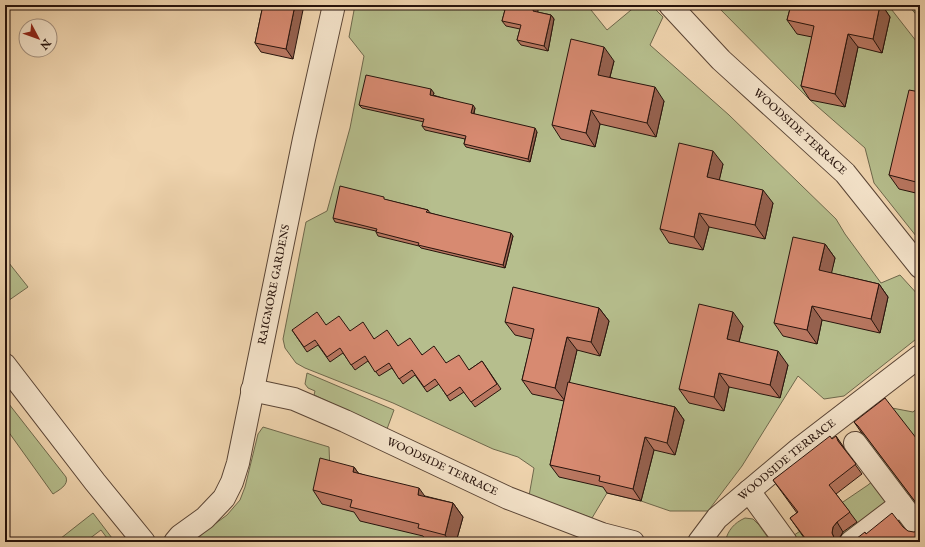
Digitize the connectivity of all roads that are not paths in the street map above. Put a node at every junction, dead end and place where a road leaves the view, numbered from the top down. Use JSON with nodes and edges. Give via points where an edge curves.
{"nodes":[{"id":1,"x":334,"y":5,"type":"edge"},
{"id":2,"x":670,"y":5,"type":"edge"},
{"id":3,"x":920,"y":267,"type":"edge"},
{"id":4,"x":920,"y":356,"type":"edge"},
{"id":5,"x":5,"y":365,"type":"edge"},
{"id":6,"x":252,"y":390,"type":"junction"},
{"id":7,"x":854,"y":443,"type":"dead end"},
{"id":8,"x":749,"y":491,"type":"junction"},
{"id":9,"x":901,"y":504,"type":"junction"},
{"id":10,"x":920,"y":529,"type":"edge"},
{"id":11,"x":144,"y":542,"type":"edge"},
{"id":12,"x":175,"y":542,"type":"edge"},
{"id":13,"x":633,"y":542,"type":"edge"},
{"id":14,"x":700,"y":542,"type":"edge"},
{"id":15,"x":786,"y":542,"type":"edge"},
{"id":16,"x":851,"y":542,"type":"edge"}],
"edges":[{"from":1,"to":6,"type":"street","name":"RAIGMORE GARDENS"},
{"from":2,"to":3,"type":"street","name":"WOODSIDE TERRACE","via":[[721,60],[845,173]]},
{"from":4,"to":8,"type":"street","name":"WOODSIDE TERRACE","via":[[799,448]]},
{"from":5,"to":11,"type":"street"},
{"from":6,"to":12,"type":"street","name":"RAIGMORE GARDENS","via":[[238,463],[224,498],[205,518]]},
{"from":6,"to":13,"type":"street","name":"WOODSIDE TERRACE","via":[[294,399],[508,498],[602,534]]},
{"from":7,"to":9,"type":"street"},
{"from":8,"to":14,"type":"street","name":"WOODSIDE TERRACE","via":[[717,518]]},
{"from":8,"to":15,"type":"street"},
{"from":9,"to":10,"type":"street"},
{"from":9,"to":16,"type":"street"}]}
